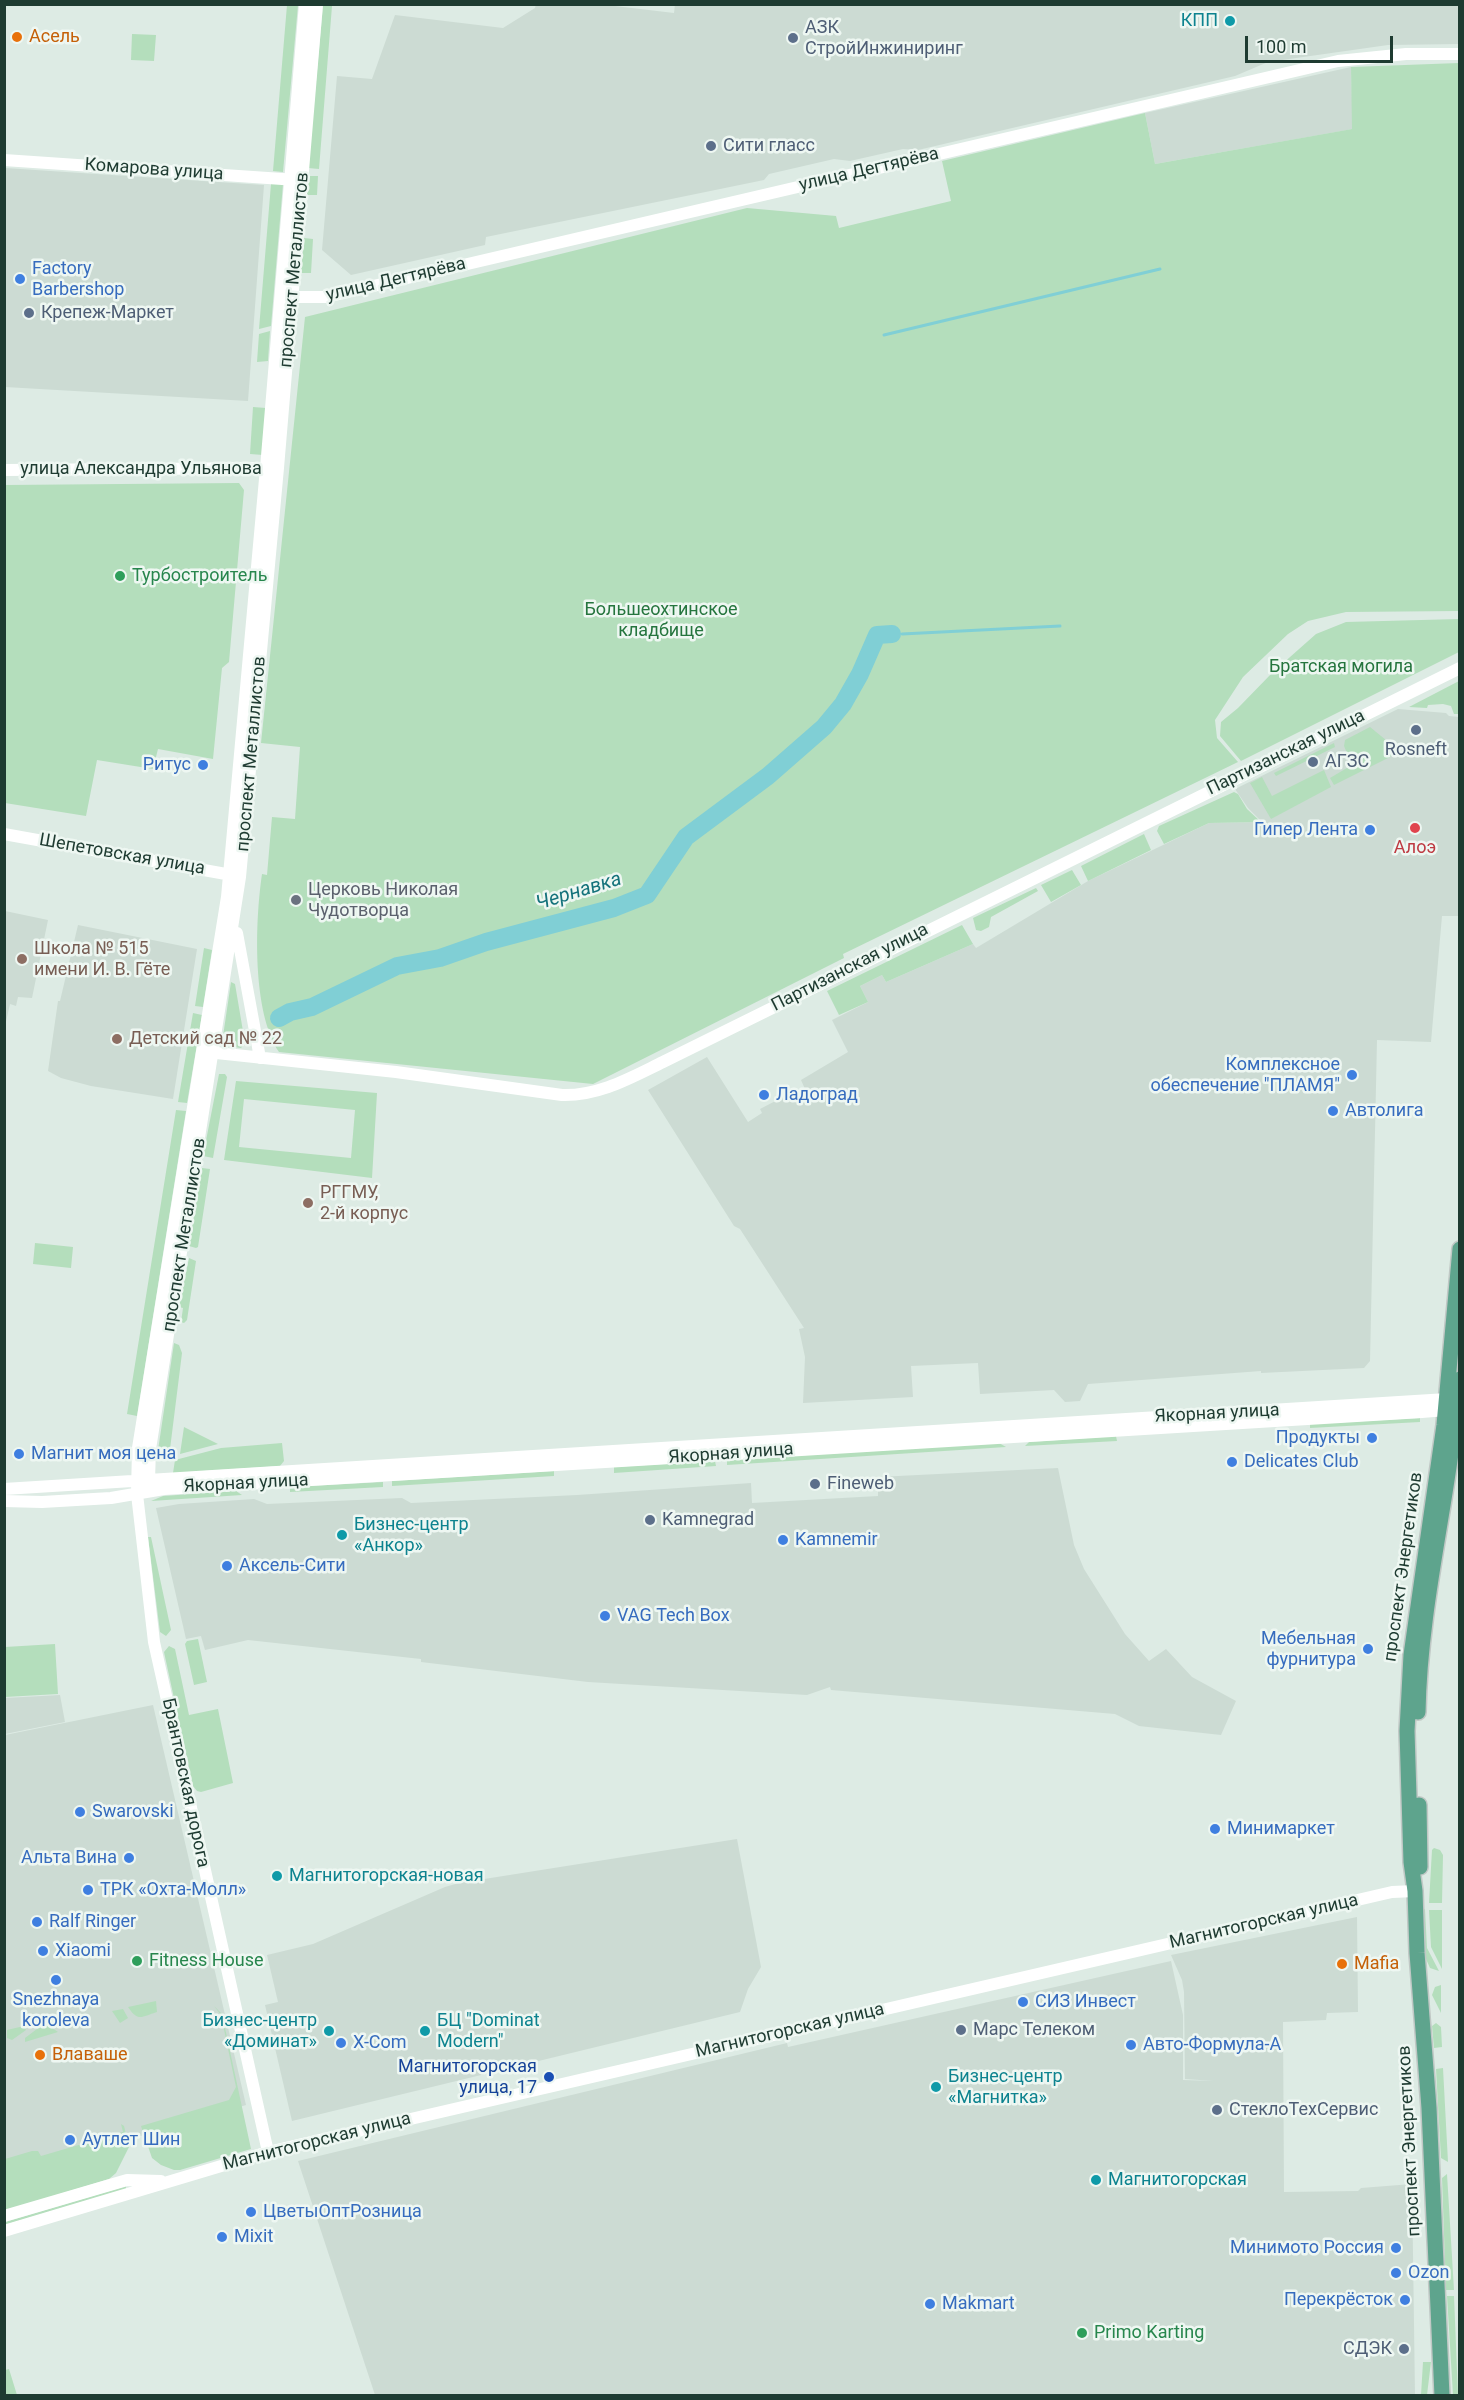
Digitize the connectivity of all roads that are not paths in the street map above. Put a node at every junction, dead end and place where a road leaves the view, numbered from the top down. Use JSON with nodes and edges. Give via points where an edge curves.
{"nodes":[{"id":1,"x":305,"y":4,"type":"edge"},
{"id":2,"x":317,"y":4,"type":"edge"},
{"id":3,"x":1460,"y":54,"type":"edge"},
{"id":4,"x":4,"y":160,"type":"edge"},
{"id":5,"x":290,"y":179,"type":"junction"},
{"id":6,"x":303,"y":180,"type":"junction"},
{"id":7,"x":280,"y":297,"type":"junction"},
{"id":8,"x":293,"y":298,"type":"junction"},
{"id":9,"x":272,"y":468,"type":"junction"},
{"id":10,"x":4,"y":470,"type":"edge"},
{"id":11,"x":1458,"y":669,"type":"edge"},
{"id":12,"x":4,"y":834,"type":"edge"},
{"id":13,"x":235,"y":876,"type":"junction"},
{"id":14,"x":235,"y":919,"type":"junction"},
{"id":15,"x":208,"y":1052,"type":"junction"},
{"id":16,"x":260,"y":1058,"type":"junction"},
{"id":17,"x":1460,"y":1249,"type":"edge"},
{"id":18,"x":1460,"y":1379,"type":"edge"},
{"id":19,"x":1452,"y":1404,"type":"edge"},
{"id":20,"x":149,"y":1480,"type":"junction"},
{"id":21,"x":136,"y":1481,"type":"junction"},
{"id":22,"x":4,"y":1489,"type":"edge"},
{"id":23,"x":138,"y":1494,"type":"junction"},
{"id":24,"x":4,"y":1501,"type":"edge"},
{"id":25,"x":1415,"y":1891,"type":"junction"},
{"id":26,"x":268,"y":2152,"type":"junction"},
{"id":27,"x":168,"y":2182,"type":"junction"},
{"id":28,"x":4,"y":2216,"type":"edge"},
{"id":29,"x":4,"y":2231,"type":"edge"},
{"id":30,"x":1441,"y":2394,"type":"edge"}],
"edges":[{"from":1,"to":5,"type":"street","name":"проспект Металлистов"},
{"from":2,"to":6,"type":"street","name":"проспект Металлистов"},
{"from":3,"to":8,"type":"street","name":"улица Дегтярёва","via":[[1406,54],[1338,61],[326,297]]},
{"from":4,"to":5,"type":"street","name":"Комарова улица"},
{"from":5,"to":6,"type":"street","name":"Комарова улица"},
{"from":5,"to":7,"type":"street","name":"проспект Металлистов"},
{"from":6,"to":8,"type":"street","name":"проспект Металлистов"},
{"from":7,"to":8,"type":"street","name":"улица Дегтярёва"},
{"from":7,"to":9,"type":"street","name":"проспект Металлистов"},
{"from":8,"to":9,"type":"street","name":"проспект Металлистов"},
{"from":9,"to":10,"type":"street","name":"улица Александра Ульянова"},
{"from":9,"to":13,"type":"street","name":"проспект Металлистов"},
{"from":11,"to":16,"type":"street","name":"Партизанская улица","via":[[597,1092],[576,1096],[551,1094]]},
{"from":12,"to":13,"type":"street","name":"Шепетовская улица"},
{"from":13,"to":14,"type":"street","name":"проспект Металлистов"},
{"from":13,"to":15,"type":"street","name":"проспект Металлистов"},
{"from":14,"to":15,"type":"street","name":"проспект Металлистов"},
{"from":14,"to":16,"type":"street"},
{"from":15,"to":16,"type":"street","name":"Партизанская улица"},
{"from":15,"to":20,"type":"street","name":"проспект Металлистов","via":[[150,1449]]},
{"from":15,"to":21,"type":"street","name":"проспект Металлистов","via":[[138,1448]]},
{"from":17,"to":19,"type":"main road","name":"проспект Энергетиков"},
{"from":18,"to":19,"type":"main road","name":"проспект Энергетиков"},
{"from":19,"to":20,"type":"street","name":"Якорная улица"},
{"from":19,"to":23,"type":"street","name":"Якорная улица","via":[[164,1489]]},
{"from":19,"to":25,"type":"main road","name":"проспект Энергетиков","via":[[1456,1424],[1421,1655],[1417,1740],[1421,1862]]},
{"from":20,"to":21,"type":"street","name":"Якорная улица"},
{"from":20,"to":23,"type":"street"},
{"from":21,"to":22,"type":"street","name":"Якорная улица"},
{"from":21,"to":23,"type":"street","name":"Брантовская дорога"},
{"from":23,"to":24,"type":"street","name":"Якорная улица"},
{"from":23,"to":26,"type":"street","name":"Брантовская дорога","via":[[154,1642]]},
{"from":25,"to":26,"type":"street","name":"Магнитогорская улица","via":[[1392,1892]]},
{"from":25,"to":30,"type":"main road","name":"проспект Энергетиков","via":[[1432,2161]]},
{"from":26,"to":27,"type":"street","name":"Магнитогорская улица"},
{"from":27,"to":28,"type":"street","name":"Магнитогорская улица","via":[[127,2180]]},
{"from":27,"to":29,"type":"street","name":"Магнитогорская улица"}]}
